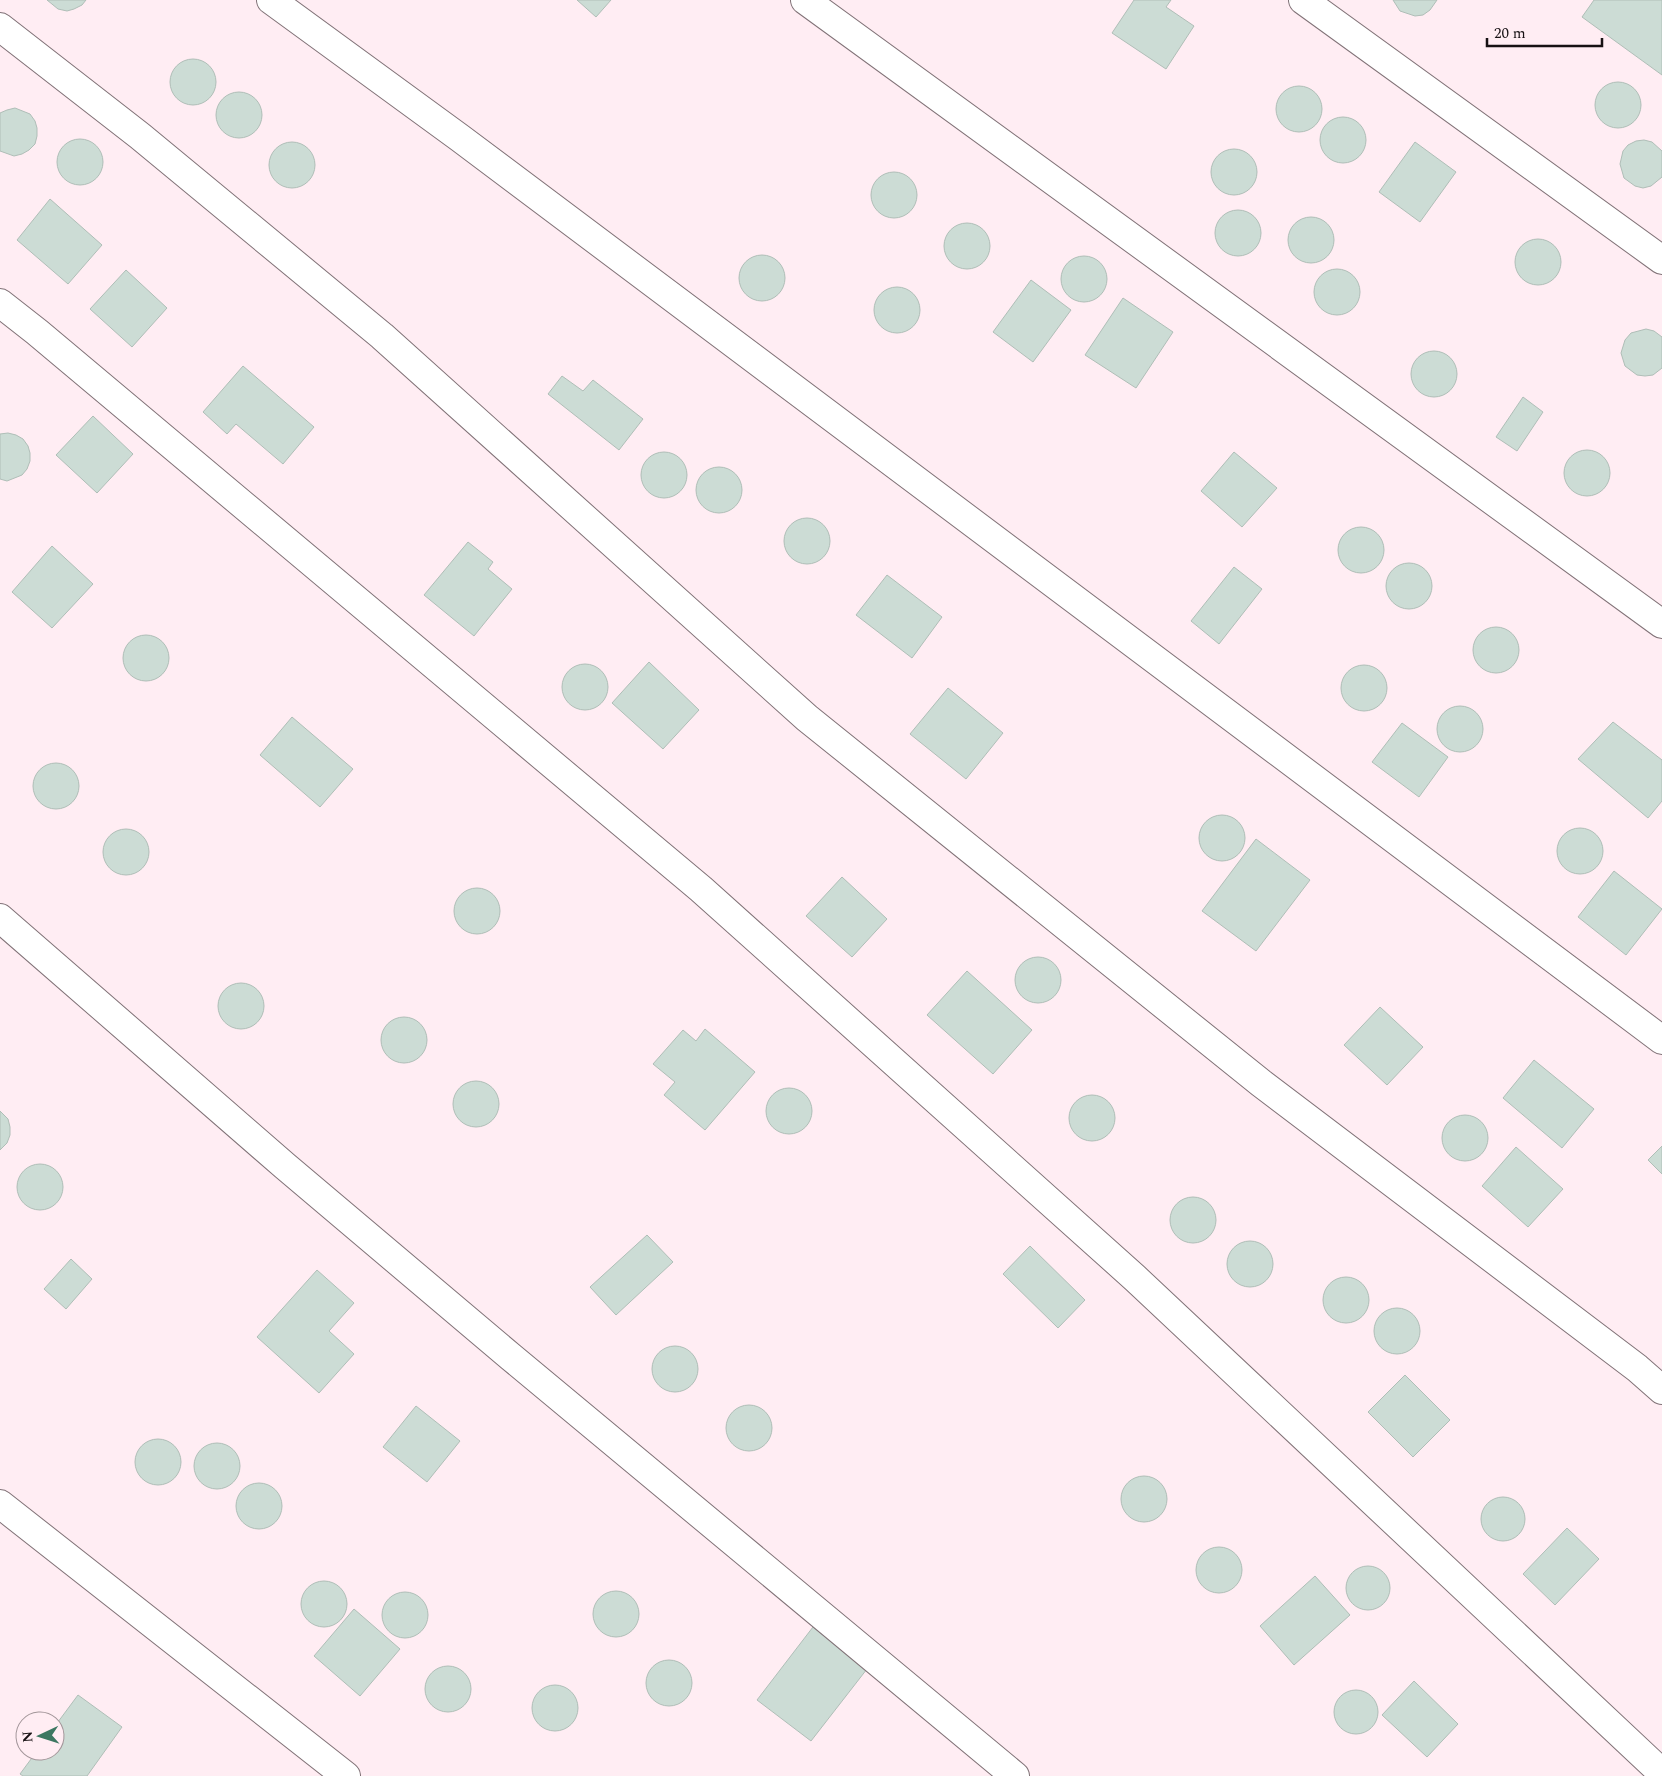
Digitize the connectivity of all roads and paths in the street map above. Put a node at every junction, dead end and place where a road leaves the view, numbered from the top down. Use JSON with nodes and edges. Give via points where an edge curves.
{"nodes":[{"id":1,"x":272,"y":0,"type":"edge"},
{"id":2,"x":805,"y":0,"type":"edge"},
{"id":3,"x":1303,"y":0,"type":"edge"},
{"id":4,"x":0,"y":27,"type":"edge"},
{"id":5,"x":1662,"y":260,"type":"edge"},
{"id":6,"x":0,"y":303,"type":"edge"},
{"id":7,"x":1662,"y":624,"type":"edge"},
{"id":8,"x":0,"y":918,"type":"edge"},
{"id":9,"x":1662,"y":1040,"type":"edge"},
{"id":10,"x":1662,"y":1390,"type":"edge"},
{"id":11,"x":0,"y":1504,"type":"edge"},
{"id":12,"x":1662,"y":1773,"type":"edge"},
{"id":13,"x":346,"y":1776,"type":"edge"},
{"id":14,"x":1016,"y":1776,"type":"edge"}],
"edges":[{"from":1,"to":9,"type":"street"},
{"from":2,"to":7,"type":"street"},
{"from":3,"to":5,"type":"street"},
{"from":4,"to":10,"type":"street","via":[[140,136],[382,336],[807,718],[1261,1083]]},
{"from":6,"to":12,"type":"street","via":[[708,896],[1136,1278]]},
{"from":8,"to":14,"type":"street","via":[[496,1345]]},
{"from":11,"to":13,"type":"street"}]}
